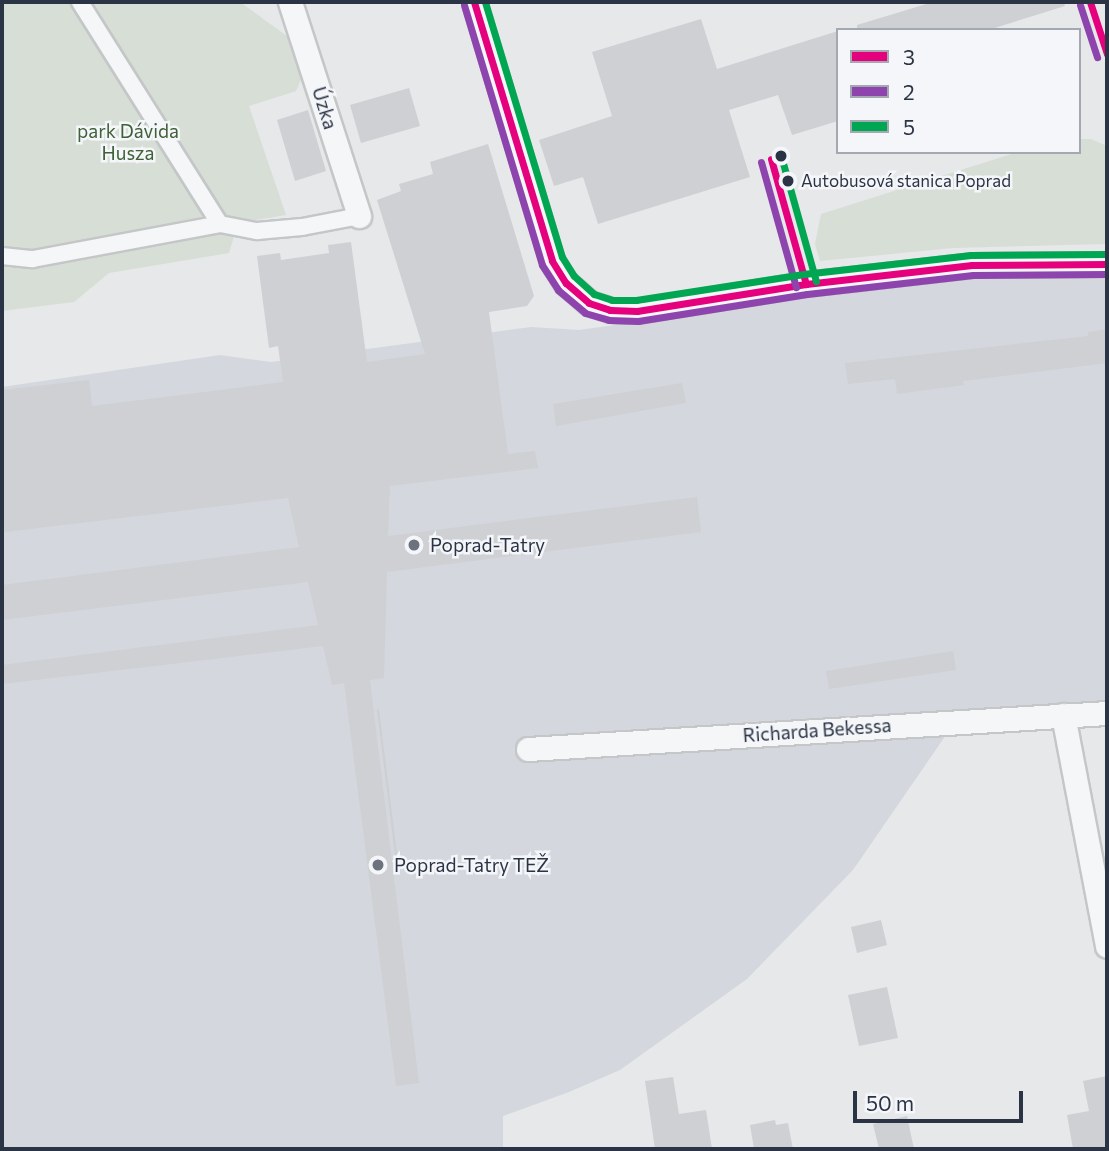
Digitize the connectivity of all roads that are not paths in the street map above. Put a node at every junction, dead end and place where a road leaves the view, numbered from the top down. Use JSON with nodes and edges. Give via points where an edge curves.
{"nodes":[{"id":1,"x":80,"y":2,"type":"edge"},
{"id":2,"x":290,"y":2,"type":"edge"},
{"id":3,"x":474,"y":2,"type":"edge"},
{"id":4,"x":359,"y":216,"type":"joint"},
{"id":5,"x":220,"y":225,"type":"junction"},
{"id":6,"x":2,"y":256,"type":"edge"},
{"id":7,"x":1107,"y":264,"type":"edge"},
{"id":8,"x":1107,"y":713,"type":"edge"},
{"id":9,"x":1063,"y":715,"type":"junction"},
{"id":10,"x":528,"y":748,"type":"dead end"},
{"id":11,"x":1107,"y":946,"type":"edge"}],
"edges":[{"from":1,"to":5,"type":"street"},
{"from":2,"to":4,"type":"street","name":"Úzka"},
{"from":3,"to":7,"type":"street","via":[[552,261],[566,283],[589,303],[637,311],[972,265]]},
{"from":4,"to":5,"type":"street","via":[[257,231]]},
{"from":5,"to":6,"type":"street","via":[[33,258]]},
{"from":8,"to":9,"type":"street","name":"Richarda Bekessa"},
{"from":9,"to":10,"type":"street","name":"Richarda Bekessa"},
{"from":9,"to":11,"type":"street"}]}
